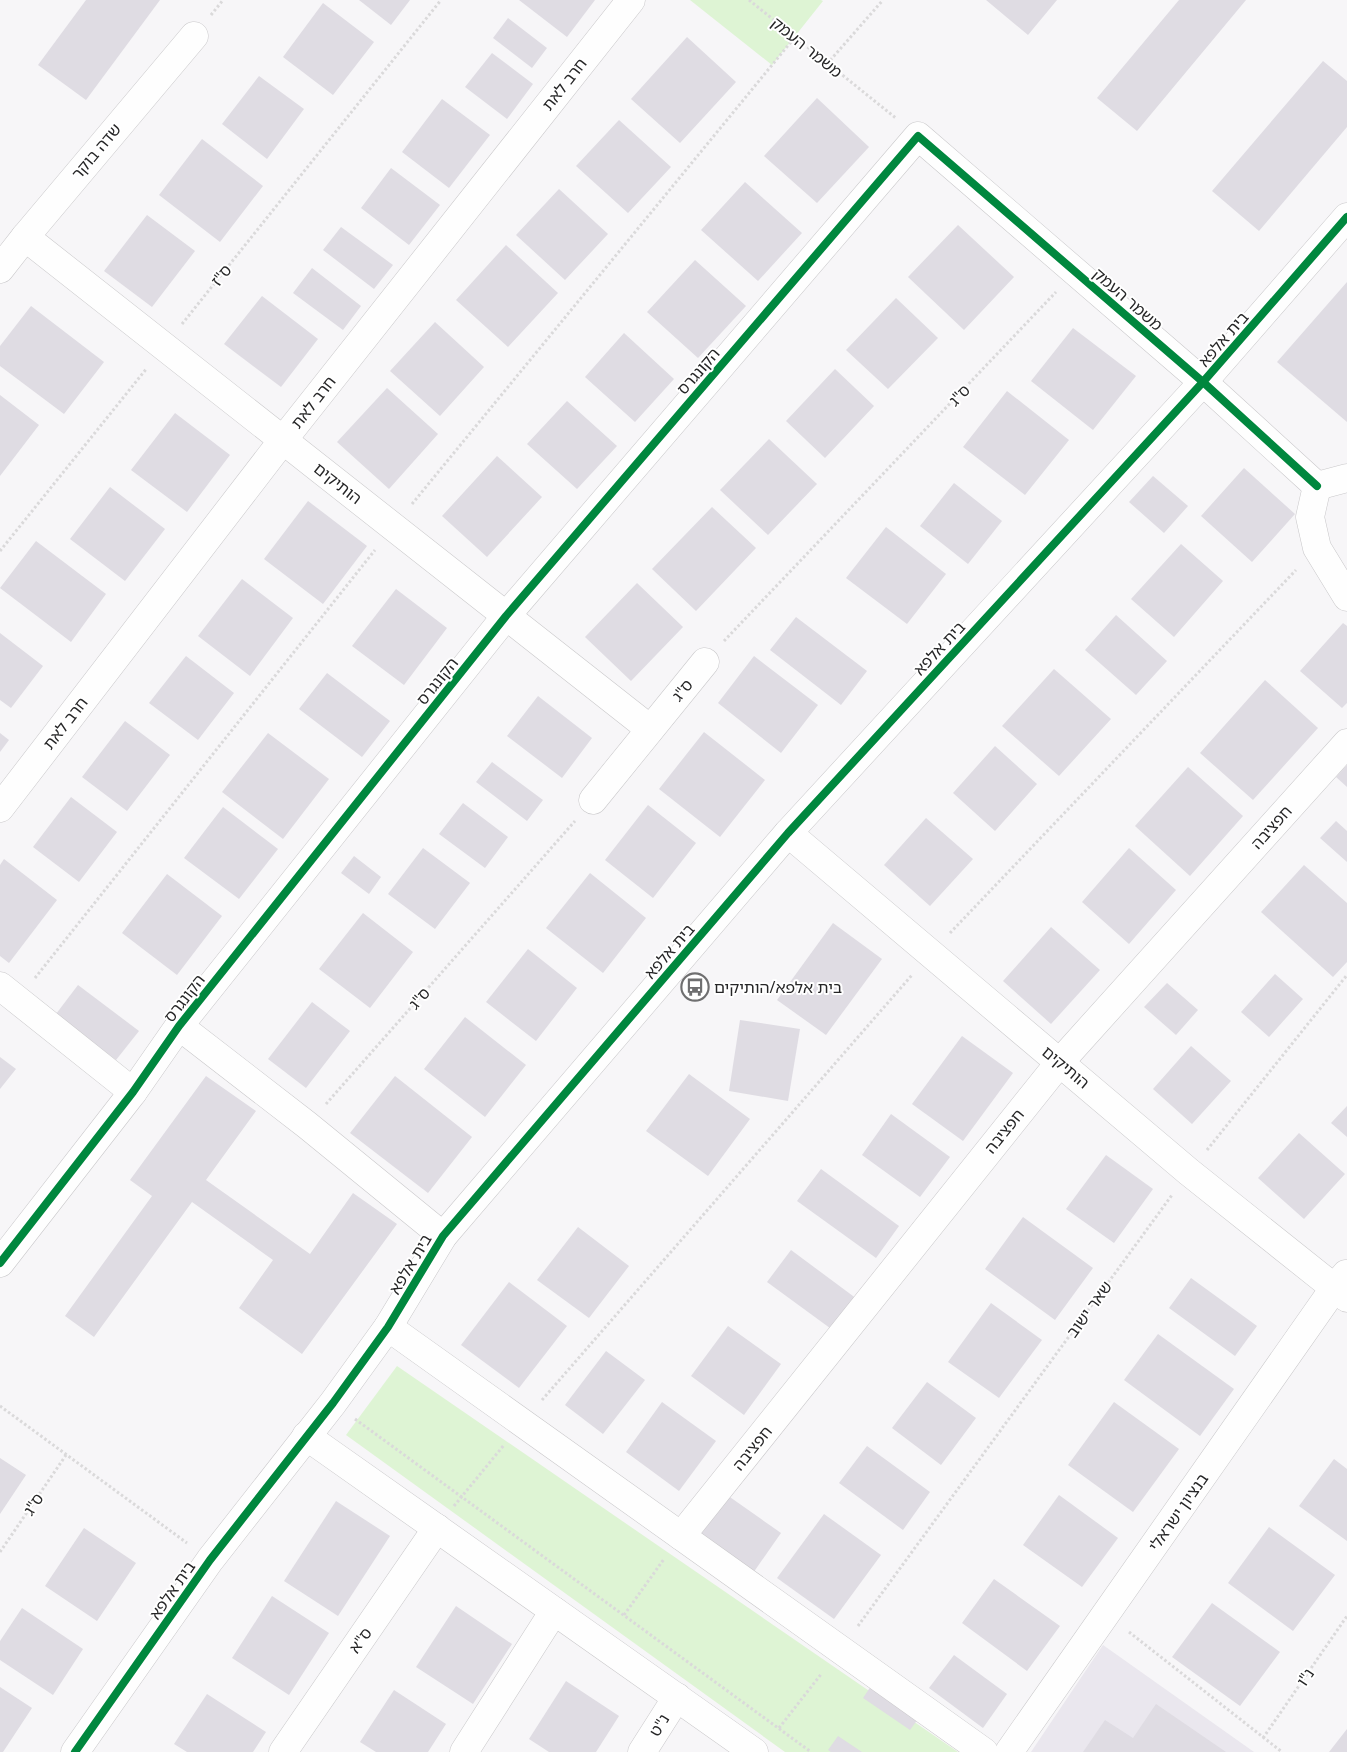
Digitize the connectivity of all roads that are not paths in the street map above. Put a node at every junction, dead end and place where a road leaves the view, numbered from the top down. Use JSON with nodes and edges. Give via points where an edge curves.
{"nodes":[{"id":1,"x":630,"y":0,"type":"edge"},
{"id":2,"x":194,"y":36,"type":"dead end"},
{"id":3,"x":918,"y":136,"type":"joint"},
{"id":4,"x":1347,"y":218,"type":"edge"},
{"id":5,"x":25,"y":236,"type":"junction"},
{"id":6,"x":0,"y":268,"type":"edge"},
{"id":7,"x":1204,"y":382,"type":"junction"},
{"id":8,"x":283,"y":440,"type":"junction"},
{"id":9,"x":1347,"y":478,"type":"edge"},
{"id":10,"x":1317,"y":486,"type":"junction"},
{"id":11,"x":1347,"y":598,"type":"edge"},
{"id":12,"x":506,"y":616,"type":"junction"},
{"id":13,"x":705,"y":662,"type":"road end"},
{"id":14,"x":650,"y":729,"type":"junction"},
{"id":15,"x":1347,"y":743,"type":"edge"},
{"id":16,"x":593,"y":800,"type":"road end"},
{"id":17,"x":0,"y":808,"type":"edge"},
{"id":18,"x":788,"y":832,"type":"junction"},
{"id":19,"x":0,"y":986,"type":"edge"},
{"id":20,"x":179,"y":1026,"type":"junction"},
{"id":21,"x":1060,"y":1062,"type":"junction"},
{"id":22,"x":133,"y":1092,"type":"junction"},
{"id":23,"x":443,"y":1236,"type":"junction"},
{"id":24,"x":0,"y":1263,"type":"edge"},
{"id":25,"x":1343,"y":1286,"type":"edge"},
{"id":26,"x":388,"y":1328,"type":"junction"},
{"id":27,"x":306,"y":1436,"type":"junction"},
{"id":28,"x":437,"y":1528,"type":"junction"},
{"id":29,"x":681,"y":1536,"type":"junction"},
{"id":30,"x":554,"y":1611,"type":"junction"},
{"id":31,"x":677,"y":1697,"type":"junction"},
{"id":32,"x":75,"y":1752,"type":"edge"},
{"id":33,"x":283,"y":1752,"type":"edge"},
{"id":34,"x":464,"y":1752,"type":"edge"},
{"id":35,"x":642,"y":1752,"type":"edge"},
{"id":36,"x":754,"y":1752,"type":"edge"},
{"id":37,"x":984,"y":1752,"type":"edge"},
{"id":38,"x":1009,"y":1752,"type":"edge"}],
"edges":[{"from":1,"to":8,"type":"street","name":"חרב לאת"},
{"from":2,"to":5,"type":"street","name":"שדה בוקר"},
{"from":3,"to":7,"type":"street","name":"משמר העמק"},
{"from":3,"to":12,"type":"street","name":"הקונגרס"},
{"from":4,"to":7,"type":"street","name":"בית אלפא"},
{"from":5,"to":6,"type":"street","name":"שדה בוקר"},
{"from":5,"to":8,"type":"street","name":"הותיקים"},
{"from":7,"to":10,"type":"street","name":"משמר העמק"},
{"from":7,"to":18,"type":"street","name":"בית אלפא"},
{"from":8,"to":12,"type":"street","name":"הותיקים"},
{"from":8,"to":17,"type":"street","name":"חרב לאת"},
{"from":9,"to":10,"type":"street"},
{"from":10,"to":11,"type":"street","via":[[1310,517],[1317,548]]},
{"from":12,"to":14,"type":"street","name":"הותיקים"},
{"from":12,"to":20,"type":"street","name":"הקונגרס"},
{"from":13,"to":14,"type":"street","name":"ס\"ג"},
{"from":14,"to":16,"type":"street","name":"ס\"ג"},
{"from":15,"to":21,"type":"street","name":"חפציבה"},
{"from":18,"to":21,"type":"street","name":"הותיקים"},
{"from":18,"to":23,"type":"street","name":"בית אלפא"},
{"from":19,"to":22,"type":"street"},
{"from":20,"to":22,"type":"street","name":"הקונגרס"},
{"from":20,"to":23,"type":"street"},
{"from":21,"to":25,"type":"street","name":"הותיקים","via":[[1189,1172]]},
{"from":21,"to":29,"type":"street","name":"חפציבה"},
{"from":22,"to":24,"type":"street","name":"הקונגרס"},
{"from":23,"to":26,"type":"street","name":"בית אלפא"},
{"from":25,"to":38,"type":"street","name":"בנציון ישראלי"},
{"from":26,"to":27,"type":"street","name":"בית אלפא"},
{"from":26,"to":29,"type":"street"},
{"from":27,"to":28,"type":"street"},
{"from":27,"to":32,"type":"street","name":"בית אלפא","via":[[210,1560]]},
{"from":28,"to":30,"type":"street"},
{"from":28,"to":33,"type":"street","name":"ס\"א"},
{"from":29,"to":37,"type":"street"},
{"from":30,"to":31,"type":"street"},
{"from":30,"to":34,"type":"street"},
{"from":31,"to":35,"type":"street","name":"נ\"ט"},
{"from":31,"to":36,"type":"street"}]}
